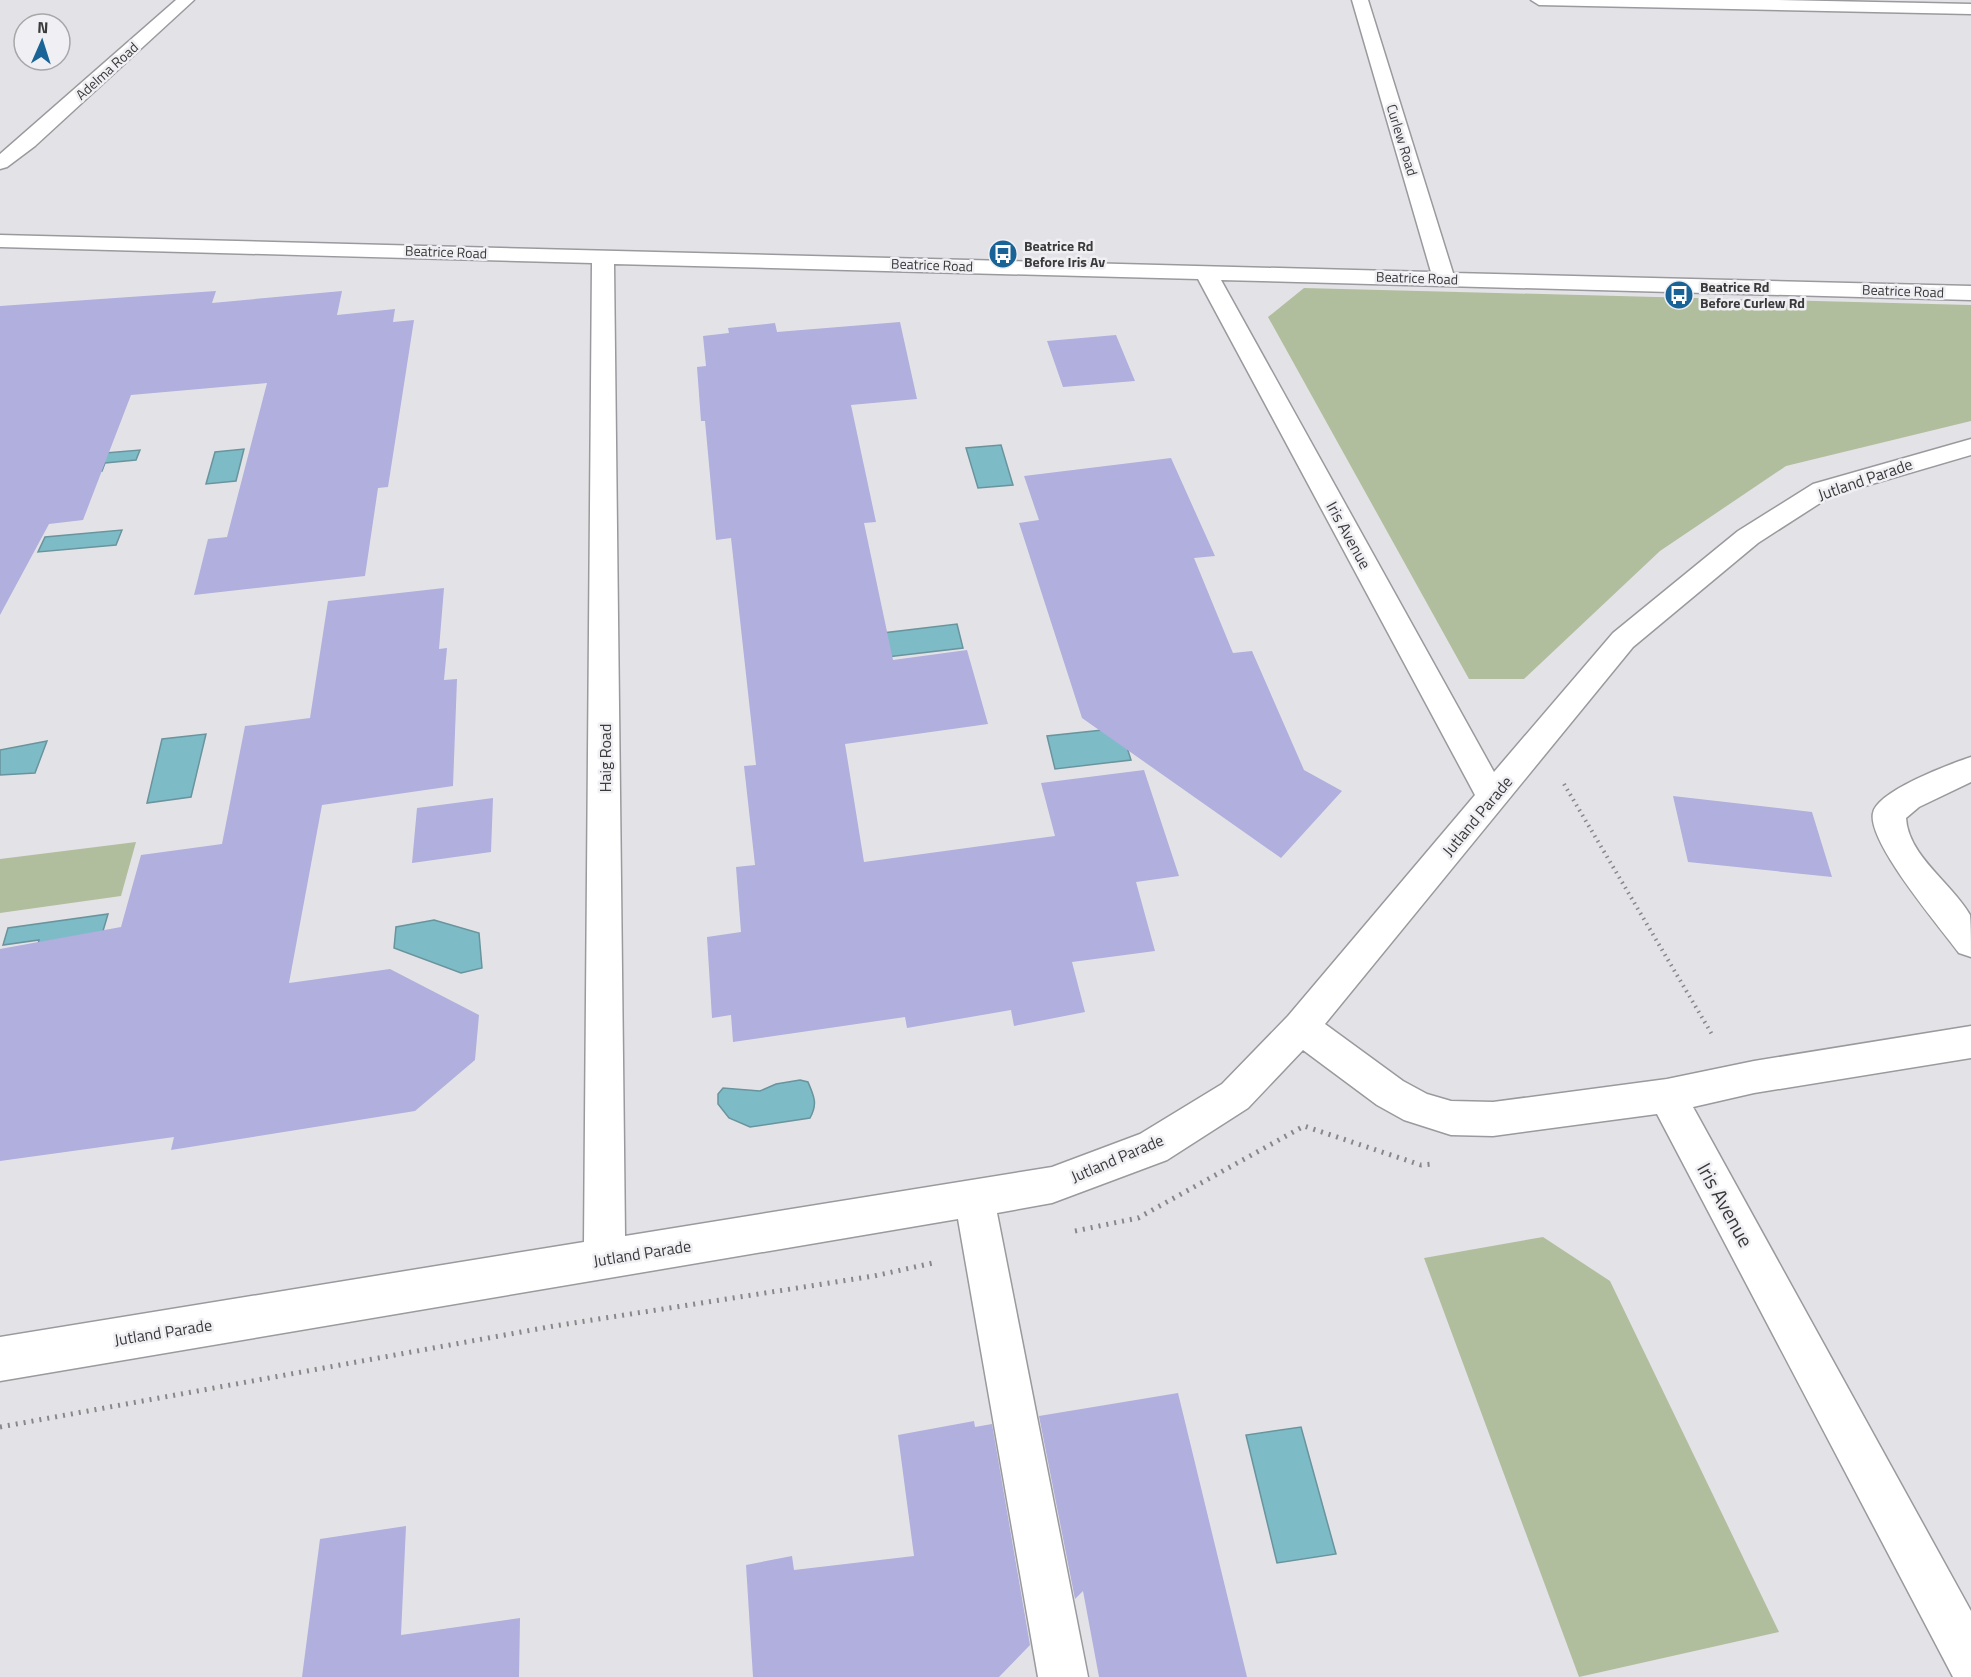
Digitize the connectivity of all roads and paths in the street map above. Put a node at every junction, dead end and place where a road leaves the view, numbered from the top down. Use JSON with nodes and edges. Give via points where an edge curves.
{"nodes":[{"id":1,"x":186,"y":0,"type":"edge"},
{"id":2,"x":1360,"y":0,"type":"edge"},
{"id":3,"x":1539,"y":0,"type":"edge"},
{"id":4,"x":1971,"y":9,"type":"edge"},
{"id":5,"x":28,"y":142,"type":"junction"},
{"id":6,"x":0,"y":163,"type":"edge"},
{"id":7,"x":0,"y":177,"type":"edge"},
{"id":8,"x":0,"y":240,"type":"edge"},
{"id":9,"x":603,"y":256,"type":"junction"},
{"id":10,"x":1206,"y":273,"type":"junction"},
{"id":11,"x":1444,"y":279,"type":"junction"},
{"id":12,"x":1971,"y":293,"type":"edge"},
{"id":13,"x":1971,"y":447,"type":"edge"},
{"id":14,"x":1539,"y":742,"type":"junction"},
{"id":15,"x":1971,"y":769,"type":"edge"},
{"id":16,"x":1492,"y":797,"type":"junction"},
{"id":17,"x":1971,"y":944,"type":"edge"},
{"id":18,"x":1301,"y":1027,"type":"junction"},
{"id":19,"x":1971,"y":1042,"type":"edge"},
{"id":20,"x":1666,"y":1096,"type":"junction"},
{"id":21,"x":974,"y":1197,"type":"junction"},
{"id":22,"x":605,"y":1259,"type":"junction"},
{"id":23,"x":0,"y":1359,"type":"edge"},
{"id":24,"x":1971,"y":1660,"type":"edge"},
{"id":25,"x":1063,"y":1677,"type":"edge"}],
"edges":[{"from":1,"to":5,"type":"street","name":"Adelma Road"},
{"from":2,"to":11,"type":"street","name":"Curlew Road"},
{"from":3,"to":4,"type":"street"},
{"from":5,"to":6,"type":"street","name":"Adelma Road"},
{"from":5,"to":7,"type":"street","name":"Adelma Road"},
{"from":8,"to":9,"type":"street","name":"Beatrice Road"},
{"from":9,"to":10,"type":"street","name":"Beatrice Road"},
{"from":9,"to":22,"type":"street","name":"Haig Road"},
{"from":10,"to":11,"type":"street","name":"Beatrice Road"},
{"from":10,"to":16,"type":"street","name":"Iris Avenue"},
{"from":11,"to":12,"type":"street","name":"Beatrice Road"},
{"from":13,"to":14,"type":"street","name":"Jutland Parade","via":[[1822,490],[1748,537],[1623,640]]},
{"from":14,"to":16,"type":"street","name":"Jutland Parade"},
{"from":14,"to":20,"type":"path","via":[[1719,1046]]},
{"from":15,"to":17,"type":"street","via":[[1908,798],[1889,813],[1890,831],[1903,853]]},
{"from":16,"to":18,"type":"street","name":"Jutland Parade"},
{"from":18,"to":20,"type":"street","via":[[1390,1093],[1418,1108],[1451,1118],[1492,1119]]},
{"from":18,"to":21,"type":"street","name":"Jutland Parade","via":[[1235,1096],[1153,1147],[1052,1185]]},
{"from":19,"to":20,"type":"street","via":[[1754,1077]]},
{"from":20,"to":24,"type":"street","name":"Iris Avenue"},
{"from":21,"to":22,"type":"street","name":"Jutland Parade"},
{"from":21,"to":25,"type":"street"},
{"from":22,"to":23,"type":"street","name":"Jutland Parade"}]}
